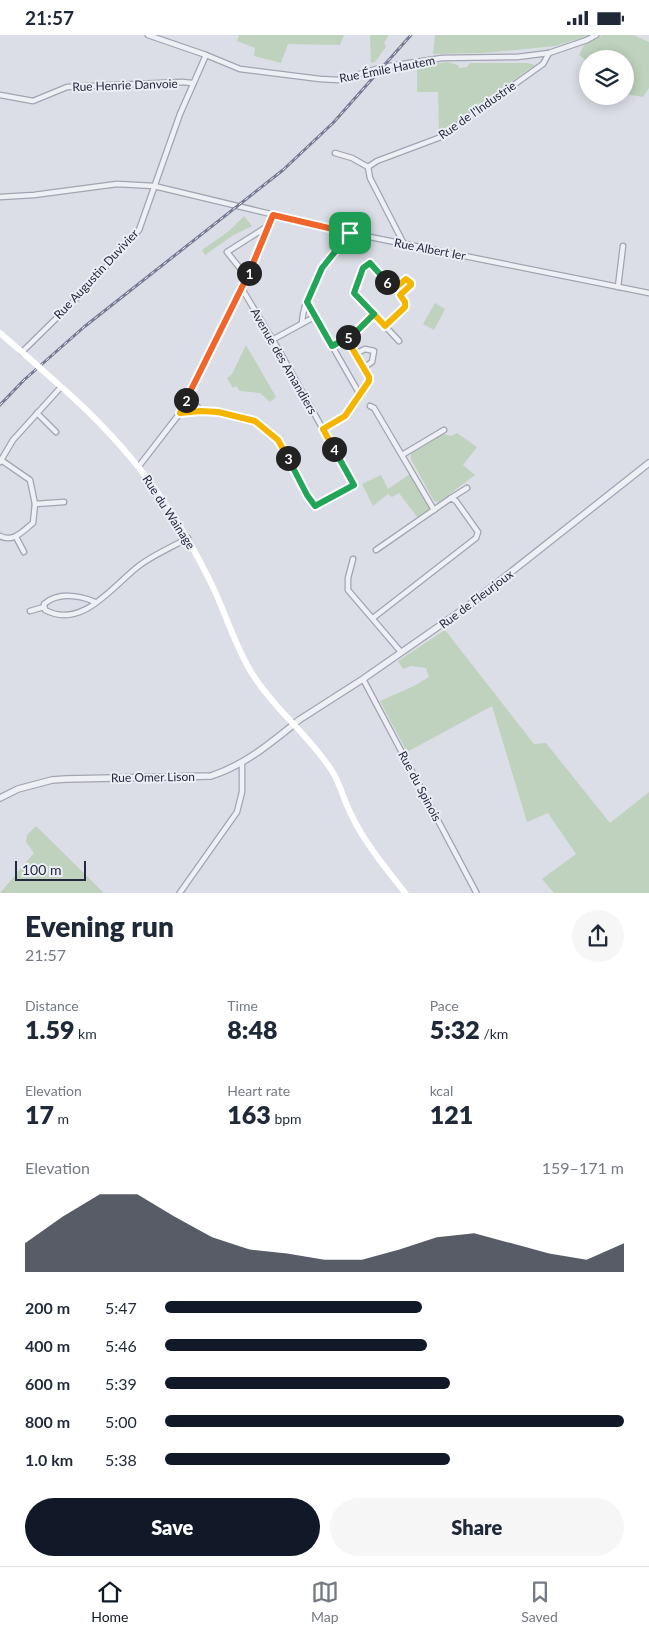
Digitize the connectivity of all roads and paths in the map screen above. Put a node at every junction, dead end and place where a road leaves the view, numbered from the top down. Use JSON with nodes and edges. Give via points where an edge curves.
{"nodes":[{"id":1,"x":148,"y":35,"type":"edge"},
{"id":2,"x":596,"y":35,"type":"edge"},
{"id":3,"x":550,"y":53,"type":"junction"},
{"id":4,"x":206,"y":55,"type":"junction"},
{"id":5,"x":192,"y":83,"type":"junction"},
{"id":6,"x":0,"y":95,"type":"edge"},
{"id":7,"x":335,"y":153,"type":"dead end"},
{"id":8,"x":368,"y":167,"type":"junction"},
{"id":9,"x":154,"y":186,"type":"junction"},
{"id":10,"x":0,"y":197,"type":"edge"},
{"id":11,"x":273,"y":215,"type":"junction"},
{"id":12,"x":268,"y":226,"type":"junction"},
{"id":13,"x":350,"y":233,"type":"junction"},
{"id":14,"x":404,"y":244,"type":"junction"},
{"id":15,"x":623,"y":246,"type":"dead end"},
{"id":16,"x":247,"y":277,"type":"junction"},
{"id":17,"x":618,"y":287,"type":"junction"},
{"id":18,"x":242,"y":289,"type":"junction"},
{"id":19,"x":394,"y":289,"type":"junction"},
{"id":20,"x":649,"y":293,"type":"edge"},
{"id":21,"x":400,"y":295,"type":"junction"},
{"id":22,"x":307,"y":302,"type":"junction"},
{"id":23,"x":374,"y":314,"type":"junction"},
{"id":24,"x":316,"y":317,"type":"junction"},
{"id":25,"x":302,"y":323,"type":"junction"},
{"id":26,"x":385,"y":326,"type":"junction"},
{"id":27,"x":0,"y":333,"type":"edge"},
{"id":28,"x":346,"y":338,"type":"junction"},
{"id":29,"x":272,"y":340,"type":"junction"},
{"id":30,"x":399,"y":341,"type":"dead end"},
{"id":31,"x":332,"y":346,"type":"junction"},
{"id":32,"x":22,"y":352,"type":"junction"},
{"id":33,"x":355,"y":353,"type":"junction"},
{"id":34,"x":363,"y":368,"type":"junction"},
{"id":35,"x":62,"y":387,"type":"junction"},
{"id":36,"x":190,"y":393,"type":"junction"},
{"id":37,"x":359,"y":393,"type":"junction"},
{"id":38,"x":370,"y":406,"type":"dead end"},
{"id":39,"x":201,"y":411,"type":"junction"},
{"id":40,"x":37,"y":413,"type":"junction"},
{"id":41,"x":180,"y":413,"type":"junction"},
{"id":42,"x":323,"y":429,"type":"junction"},
{"id":43,"x":444,"y":430,"type":"dead end"},
{"id":44,"x":56,"y":432,"type":"dead end"},
{"id":45,"x":402,"y":455,"type":"junction"},
{"id":46,"x":1,"y":461,"type":"edge"},
{"id":47,"x":649,"y":463,"type":"edge"},
{"id":48,"x":139,"y":466,"type":"junction"},
{"id":49,"x":467,"y":488,"type":"dead end"},
{"id":50,"x":450,"y":498,"type":"junction"},
{"id":51,"x":64,"y":502,"type":"dead end"},
{"id":52,"x":35,"y":504,"type":"junction"},
{"id":53,"x":434,"y":510,"type":"junction"},
{"id":54,"x":0,"y":536,"type":"edge"},
{"id":55,"x":16,"y":537,"type":"junction"},
{"id":56,"x":188,"y":538,"type":"junction"},
{"id":57,"x":376,"y":550,"type":"dead end"},
{"id":58,"x":24,"y":552,"type":"dead end"},
{"id":59,"x":353,"y":559,"type":"dead end"},
{"id":60,"x":95,"y":603,"type":"junction"},
{"id":61,"x":44,"y":607,"type":"junction"},
{"id":62,"x":30,"y":611,"type":"dead end"},
{"id":63,"x":372,"y":618,"type":"junction"},
{"id":64,"x":401,"y":652,"type":"junction"},
{"id":65,"x":363,"y":679,"type":"junction"},
{"id":66,"x":294,"y":724,"type":"junction"},
{"id":67,"x":242,"y":763,"type":"junction"},
{"id":68,"x":0,"y":798,"type":"edge"},
{"id":69,"x":179,"y":893,"type":"edge"},
{"id":70,"x":406,"y":893,"type":"edge"},
{"id":71,"x":477,"y":893,"type":"edge"}],
"edges":[{"from":1,"to":4,"type":"street","name":"Rue Émile Hautem"},
{"from":2,"to":3,"type":"street","name":"Rue Émile Hautem"},
{"from":3,"to":4,"type":"street","name":"Rue Émile Hautem","via":[[442,58],[383,67],[339,80],[240,69]]},
{"from":3,"to":8,"type":"street","name":"Rue de l'Industrie","via":[[543,64],[441,137]]},
{"from":4,"to":5,"type":"street","name":"Rue Augustin Duvivier"},
{"from":5,"to":6,"type":"street","name":"Rue Henrie Danvoie","via":[[67,87],[33,101]]},
{"from":5,"to":9,"type":"street","name":"Rue Augustin Duvivier"},
{"from":7,"to":8,"type":"street"},
{"from":8,"to":14,"type":"street"},
{"from":9,"to":10,"type":"street","name":"Rue Albert Ier","via":[[117,184]]},
{"from":9,"to":11,"type":"street","name":"Rue Albert Ier"},
{"from":9,"to":32,"type":"street","name":"Rue Augustin Duvivier","via":[[139,230]]},
{"from":11,"to":12,"type":"street"},
{"from":11,"to":13,"type":"street","name":"Rue Albert Ier"},
{"from":12,"to":16,"type":"street"},
{"from":12,"to":16,"type":"street","via":[[227,252]]},
{"from":13,"to":14,"type":"street","name":"Rue Albert Ier"},
{"from":13,"to":22,"type":"street","via":[[322,268]]},
{"from":14,"to":17,"type":"street","name":"Rue Albert Ier"},
{"from":15,"to":17,"type":"street"},
{"from":16,"to":18,"type":"street"},
{"from":17,"to":20,"type":"street","name":"Rue Albert Ier"},
{"from":18,"to":29,"type":"street","name":"Avenue des Amandiers"},
{"from":18,"to":36,"type":"street"},
{"from":19,"to":21,"type":"street"},
{"from":19,"to":21,"type":"street","via":[[406,279],[411,283]]},
{"from":19,"to":23,"type":"street","via":[[370,263],[364,266],[354,293]]},
{"from":21,"to":26,"type":"street","via":[[405,307]]},
{"from":22,"to":24,"type":"street"},
{"from":22,"to":25,"type":"street"},
{"from":23,"to":26,"type":"street"},
{"from":23,"to":28,"type":"street"},
{"from":24,"to":25,"type":"street"},
{"from":24,"to":31,"type":"street"},
{"from":25,"to":29,"type":"street"},
{"from":26,"to":30,"type":"street"},
{"from":27,"to":32,"type":"main road","name":"Rue du Wainage"},
{"from":28,"to":31,"type":"street"},
{"from":28,"to":33,"type":"street"},
{"from":29,"to":42,"type":"street","name":"Avenue des Amandiers"},
{"from":31,"to":37,"type":"street"},
{"from":32,"to":35,"type":"main road","name":"Rue du Wainage","bridge":true},
{"from":33,"to":34,"type":"street"},
{"from":33,"to":34,"type":"street","via":[[365,349],[374,351],[372,362]]},
{"from":34,"to":37,"type":"street","via":[[369,381]]},
{"from":35,"to":40,"type":"street"},
{"from":35,"to":48,"type":"main road","name":"Rue du Wainage"},
{"from":36,"to":39,"type":"street"},
{"from":36,"to":41,"type":"street"},
{"from":37,"to":42,"type":"street","via":[[345,416]]},
{"from":38,"to":45,"type":"street"},
{"from":39,"to":41,"type":"street"},
{"from":39,"to":42,"type":"street","name":"Avenue des Amandiers","via":[[232,415],[261,425],[278,440],[315,506],[354,485]]},
{"from":40,"to":44,"type":"street"},
{"from":40,"to":46,"type":"street","via":[[13,440]]},
{"from":41,"to":48,"type":"street"},
{"from":43,"to":45,"type":"street"},
{"from":45,"to":53,"type":"street"},
{"from":46,"to":52,"type":"street","via":[[30,480]]},
{"from":47,"to":64,"type":"street","name":"Rue de Fleurjoux","via":[[468,606]]},
{"from":48,"to":56,"type":"main road","name":"Rue du Wainage"},
{"from":49,"to":50,"type":"street"},
{"from":50,"to":53,"type":"street"},
{"from":50,"to":63,"type":"street","via":[[456,501],[478,532],[476,538]]},
{"from":51,"to":52,"type":"street"},
{"from":52,"to":55,"type":"street","via":[[33,523]]},
{"from":53,"to":57,"type":"street"},
{"from":54,"to":55,"type":"street","via":[[5,539]]},
{"from":55,"to":58,"type":"street"},
{"from":56,"to":60,"type":"street","via":[[141,565]]},
{"from":56,"to":66,"type":"main road","name":"Rue du Wainage","via":[[253,675]]},
{"from":59,"to":63,"type":"street","via":[[348,590]]},
{"from":60,"to":61,"type":"street","via":[[67,596],[48,601]]},
{"from":60,"to":61,"type":"street","via":[[85,611],[68,615],[51,613]]},
{"from":61,"to":62,"type":"street"},
{"from":63,"to":64,"type":"street"},
{"from":64,"to":65,"type":"street","name":"Rue de Fleurjoux"},
{"from":65,"to":66,"type":"street","name":"Rue de Fleurjoux"},
{"from":65,"to":71,"type":"street","name":"Rue du Spinois"},
{"from":66,"to":67,"type":"street","name":"Rue Omer Lison"},
{"from":66,"to":70,"type":"main road","name":"Rue du Wainage","via":[[332,771],[352,817]]},
{"from":67,"to":68,"type":"street","name":"Rue Omer Lison","via":[[211,776],[52,780],[18,789]]},
{"from":67,"to":69,"type":"street","via":[[242,792],[237,812]]}]}
